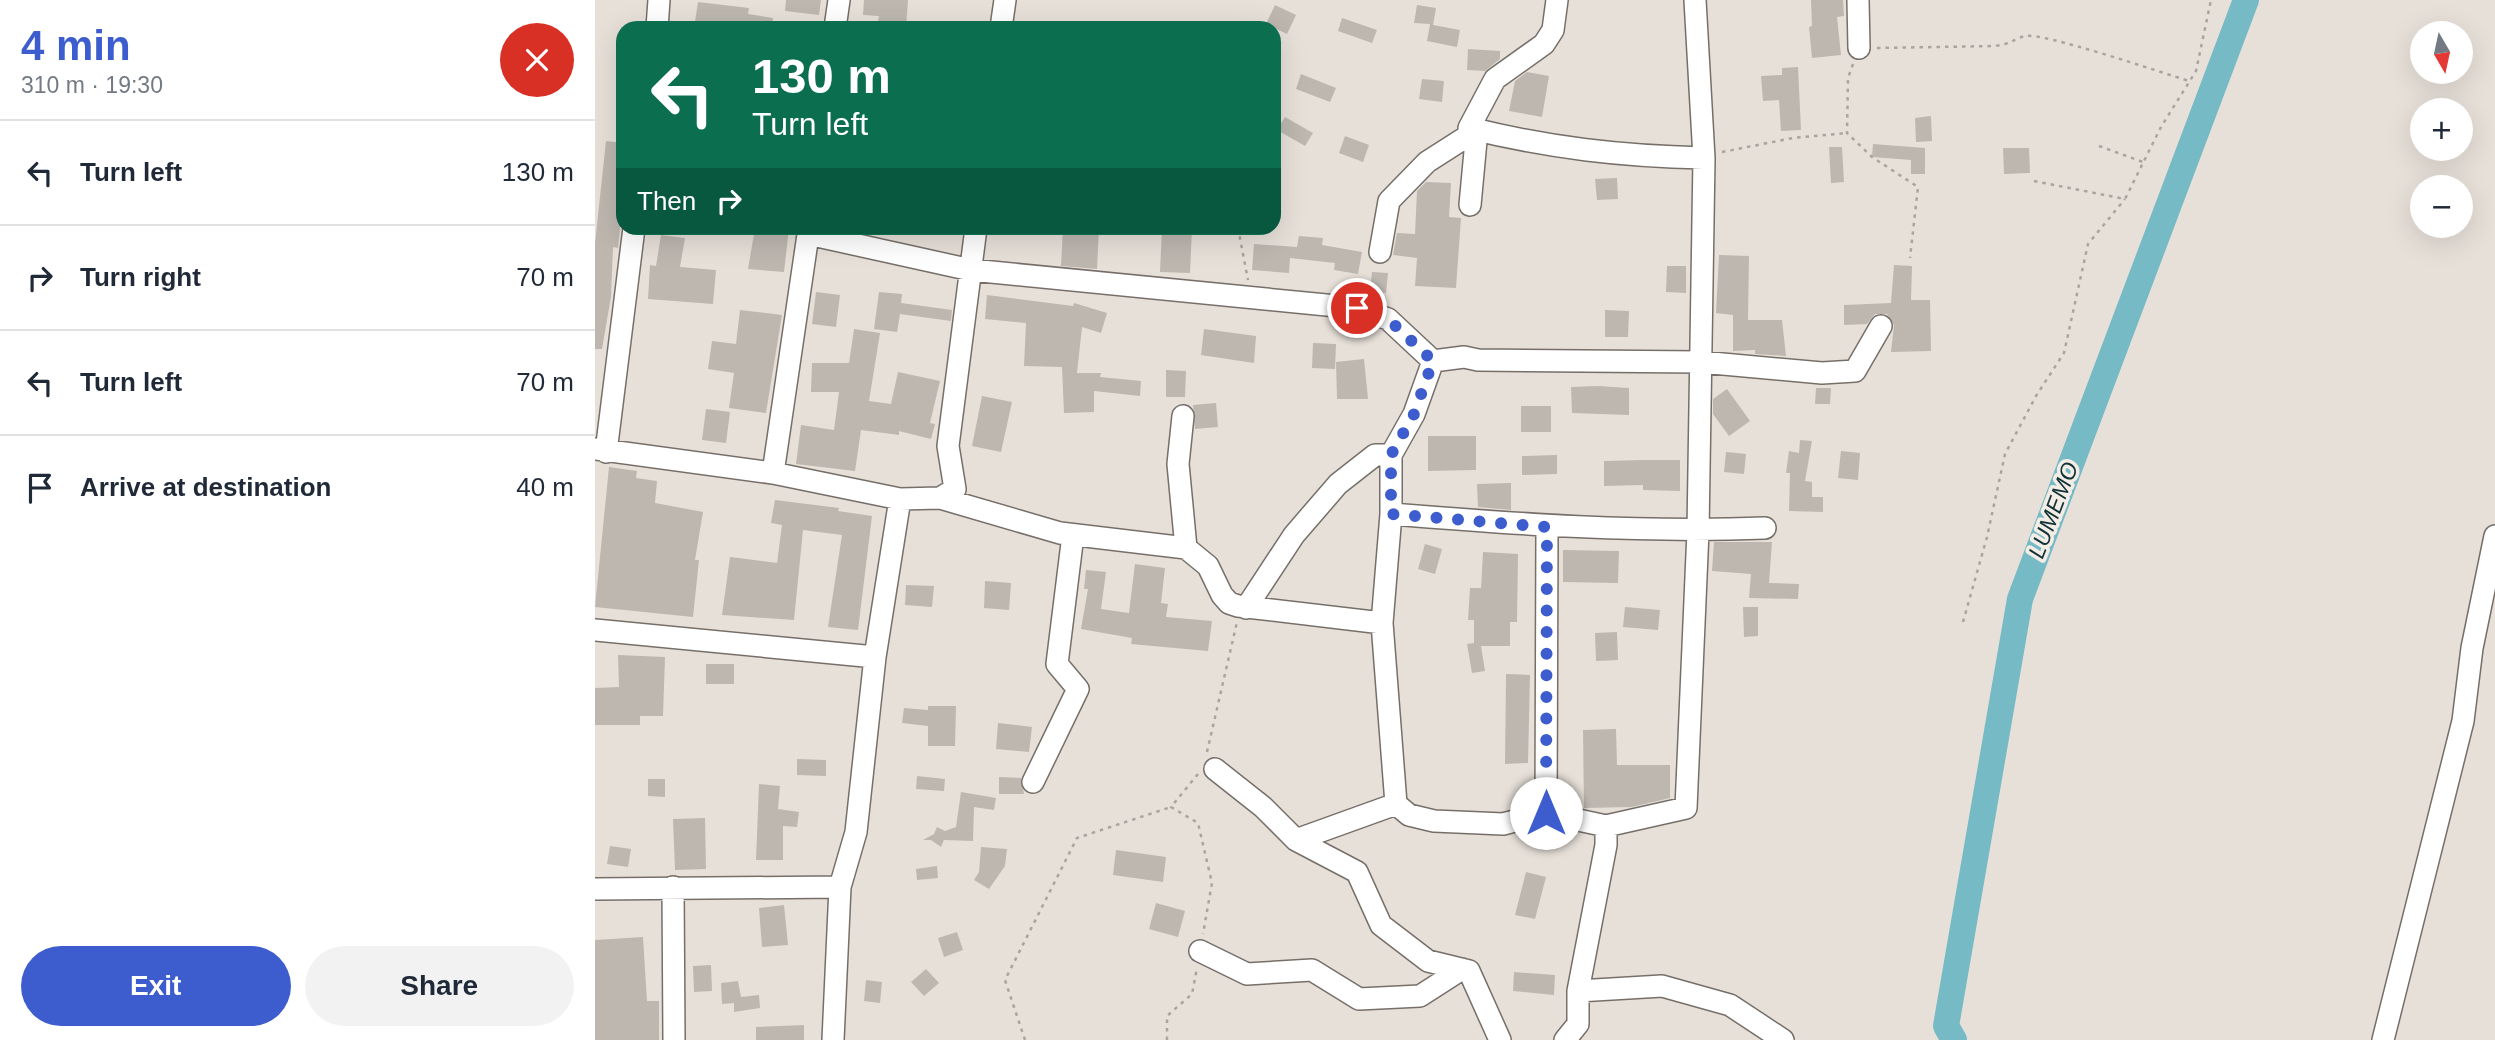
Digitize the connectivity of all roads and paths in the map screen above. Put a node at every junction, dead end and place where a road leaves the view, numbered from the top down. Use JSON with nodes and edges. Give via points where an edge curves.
{"nodes":[{"id":1,"x":659,"y":0,"type":"edge"},
{"id":2,"x":839,"y":0,"type":"edge"},
{"id":3,"x":1005,"y":0,"type":"edge"},
{"id":4,"x":1557,"y":0,"type":"edge"},
{"id":5,"x":1695,"y":0,"type":"edge"},
{"id":6,"x":1858,"y":0,"type":"edge"},
{"id":7,"x":2211,"y":0,"type":"edge"},
{"id":8,"x":658,"y":21,"type":"edge"},
{"id":9,"x":836,"y":21,"type":"edge"},
{"id":10,"x":1003,"y":21,"type":"edge"},
{"id":11,"x":1859,"y":48,"type":"junction"},
{"id":12,"x":2189,"y":81,"type":"junction"},
{"id":13,"x":1476,"y":130,"type":"junction"},
{"id":14,"x":1847,"y":133,"type":"junction"},
{"id":15,"x":2099,"y":146,"type":"dead end"},
{"id":16,"x":1703,"y":157,"type":"junction"},
{"id":17,"x":2143,"y":162,"type":"junction"},
{"id":18,"x":2034,"y":181,"type":"dead end"},
{"id":19,"x":2125,"y":199,"type":"junction"},
{"id":20,"x":1470,"y":205,"type":"dead end"},
{"id":21,"x":633,"y":235,"type":"edge"},
{"id":22,"x":808,"y":235,"type":"edge"},
{"id":23,"x":825,"y":235,"type":"edge"},
{"id":24,"x":976,"y":235,"type":"edge"},
{"id":25,"x":1239,"y":235,"type":"edge"},
{"id":26,"x":1380,"y":252,"type":"dead end"},
{"id":27,"x":1910,"y":258,"type":"dead end"},
{"id":28,"x":971,"y":271,"type":"junction"},
{"id":29,"x":1251,"y":297,"type":"junction"},
{"id":30,"x":1881,"y":326,"type":"dead end"},
{"id":31,"x":1433,"y":361,"type":"junction"},
{"id":32,"x":1701,"y":362,"type":"junction"},
{"id":33,"x":1183,"y":416,"type":"dead end"},
{"id":34,"x":601,"y":451,"type":"edge"},
{"id":35,"x":1391,"y":455,"type":"junction"},
{"id":36,"x":773,"y":473,"type":"junction"},
{"id":37,"x":940,"y":498,"type":"junction"},
{"id":38,"x":900,"y":499,"type":"junction"},
{"id":39,"x":1391,"y":514,"type":"junction"},
{"id":40,"x":1547,"y":527,"type":"junction"},
{"id":41,"x":1765,"y":528,"type":"dead end"},
{"id":42,"x":1698,"y":531,"type":"junction"},
{"id":43,"x":1073,"y":535,"type":"junction"},
{"id":44,"x":2495,"y":536,"type":"edge"},
{"id":45,"x":1186,"y":548,"type":"junction"},
{"id":46,"x":1242,"y":607,"type":"junction"},
{"id":47,"x":1963,"y":622,"type":"dead end"},
{"id":48,"x":1382,"y":623,"type":"junction"},
{"id":49,"x":595,"y":630,"type":"edge"},
{"id":50,"x":876,"y":657,"type":"junction"},
{"id":51,"x":1206,"y":767,"type":"junction"},
{"id":52,"x":1033,"y":782,"type":"dead end"},
{"id":53,"x":1396,"y":804,"type":"junction"},
{"id":54,"x":1171,"y":807,"type":"junction"},
{"id":55,"x":1546,"y":813,"type":"junction"},
{"id":56,"x":1605,"y":826,"type":"junction"},
{"id":57,"x":1296,"y":839,"type":"junction"},
{"id":58,"x":673,"y":887,"type":"junction"},
{"id":59,"x":840,"y":887,"type":"junction"},
{"id":60,"x":595,"y":889,"type":"edge"},
{"id":61,"x":1200,"y":951,"type":"junction"},
{"id":62,"x":1462,"y":969,"type":"junction"},
{"id":63,"x":1578,"y":991,"type":"junction"},
{"id":64,"x":674,"y":1040,"type":"edge"},
{"id":65,"x":833,"y":1040,"type":"edge"},
{"id":66,"x":1025,"y":1040,"type":"edge"},
{"id":67,"x":1167,"y":1040,"type":"edge"},
{"id":68,"x":1500,"y":1040,"type":"edge"},
{"id":69,"x":1565,"y":1040,"type":"edge"},
{"id":70,"x":1783,"y":1040,"type":"edge"},
{"id":71,"x":2383,"y":1040,"type":"edge"}],
"edges":[{"from":1,"to":8,"type":"street"},
{"from":2,"to":9,"type":"street"},
{"from":3,"to":10,"type":"street"},
{"from":4,"to":13,"type":"street","via":[[1553,30],[1544,44],[1495,79],[1469,128]]},
{"from":5,"to":16,"type":"street"},
{"from":6,"to":11,"type":"street"},
{"from":7,"to":12,"type":"path","via":[[2196,71]]},
{"from":11,"to":12,"type":"path","via":[[1995,46],[2012,44],[2024,36],[2050,38]]},
{"from":11,"to":14,"type":"path","via":[[1848,79]]},
{"from":12,"to":17,"type":"path"},
{"from":13,"to":16,"type":"street","via":[[1546,146],[1628,156]]},
{"from":13,"to":20,"type":"street"},
{"from":13,"to":26,"type":"street","via":[[1427,162],[1389,201]]},
{"from":14,"to":16,"type":"path","via":[[1793,138]]},
{"from":14,"to":27,"type":"path","via":[[1872,157],[1918,187]]},
{"from":15,"to":17,"type":"path"},
{"from":16,"to":32,"type":"street"},
{"from":17,"to":19,"type":"path"},
{"from":18,"to":19,"type":"path"},
{"from":19,"to":47,"type":"path","via":[[2088,244],[2064,353],[2005,454]]},
{"from":21,"to":34,"type":"street"},
{"from":22,"to":36,"type":"street"},
{"from":23,"to":28,"type":"street"},
{"from":24,"to":28,"type":"street"},
{"from":25,"to":29,"type":"path"},
{"from":28,"to":29,"type":"street"},
{"from":28,"to":37,"type":"street","via":[[948,446],[954,489]]},
{"from":29,"to":31,"type":"street","via":[[1357,308],[1378,315]]},
{"from":30,"to":32,"type":"street","via":[[1855,371],[1822,373]]},
{"from":31,"to":32,"type":"street","via":[[1464,357]]},
{"from":31,"to":35,"type":"street","via":[[1414,414]]},
{"from":32,"to":42,"type":"street"},
{"from":33,"to":45,"type":"street","via":[[1178,464]]},
{"from":34,"to":36,"type":"street"},
{"from":35,"to":39,"type":"street"},
{"from":35,"to":46,"type":"street","via":[[1375,455],[1338,484]]},
{"from":36,"to":38,"type":"street"},
{"from":37,"to":38,"type":"street"},
{"from":37,"to":43,"type":"street"},
{"from":38,"to":50,"type":"street"},
{"from":39,"to":40,"type":"street"},
{"from":39,"to":48,"type":"street"},
{"from":40,"to":42,"type":"street"},
{"from":40,"to":55,"type":"street"},
{"from":41,"to":42,"type":"street"},
{"from":42,"to":56,"type":"street","via":[[1686,808]]},
{"from":43,"to":45,"type":"street"},
{"from":43,"to":52,"type":"street","via":[[1057,663],[1079,690],[1055,730]]},
{"from":44,"to":71,"type":"street","via":[[2472,648],[2463,721]]},
{"from":45,"to":46,"type":"street","via":[[1207,566],[1222,595]]},
{"from":46,"to":48,"type":"street"},
{"from":46,"to":51,"type":"path"},
{"from":48,"to":53,"type":"street"},
{"from":49,"to":50,"type":"street"},
{"from":50,"to":59,"type":"street","via":[[856,832]]},
{"from":51,"to":54,"type":"path"},
{"from":51,"to":57,"type":"street","via":[[1263,807]]},
{"from":53,"to":55,"type":"street","via":[[1409,815],[1434,821],[1503,824]]},
{"from":53,"to":57,"type":"street"},
{"from":54,"to":61,"type":"path","via":[[1198,823],[1212,883]]},
{"from":54,"to":66,"type":"path","via":[[1077,838],[1005,979]]},
{"from":55,"to":56,"type":"street"},
{"from":56,"to":63,"type":"street","via":[[1606,845]]},
{"from":57,"to":62,"type":"street","via":[[1357,873],[1381,925],[1428,961]]},
{"from":58,"to":59,"type":"street"},
{"from":58,"to":60,"type":"street"},
{"from":58,"to":64,"type":"street"},
{"from":59,"to":65,"type":"street"},
{"from":61,"to":62,"type":"street","via":[[1247,974],[1312,970],[1359,999],[1420,996]]},
{"from":61,"to":67,"type":"path","via":[[1192,994],[1167,1016]]},
{"from":62,"to":68,"type":"street","via":[[1469,971]]},
{"from":63,"to":69,"type":"street","via":[[1579,1024]]},
{"from":63,"to":70,"type":"street","via":[[1662,986],[1730,1005]]}]}
